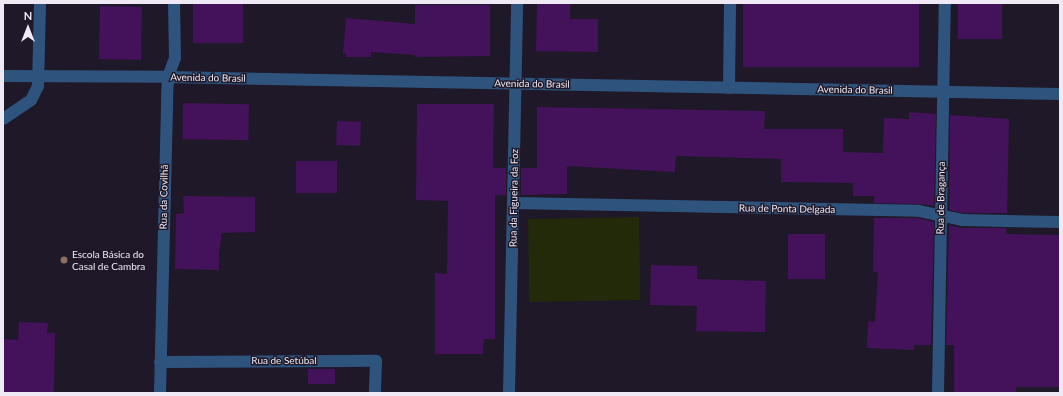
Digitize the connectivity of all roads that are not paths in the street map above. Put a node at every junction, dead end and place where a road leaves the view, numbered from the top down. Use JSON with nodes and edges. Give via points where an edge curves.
{"nodes":[{"id":1,"x":40,"y":3,"type":"edge"},
{"id":2,"x":174,"y":3,"type":"edge"},
{"id":3,"x":517,"y":3,"type":"edge"},
{"id":4,"x":730,"y":3,"type":"edge"},
{"id":5,"x":945,"y":3,"type":"edge"},
{"id":6,"x":3,"y":76,"type":"edge"},
{"id":7,"x":39,"y":76,"type":"junction"},
{"id":8,"x":168,"y":77,"type":"junction"},
{"id":9,"x":516,"y":84,"type":"junction"},
{"id":10,"x":728,"y":88,"type":"junction"},
{"id":11,"x":943,"y":92,"type":"junction"},
{"id":12,"x":1060,"y":94,"type":"edge"},
{"id":13,"x":3,"y":119,"type":"edge"},
{"id":14,"x":514,"y":203,"type":"junction"},
{"id":15,"x":941,"y":216,"type":"junction"},
{"id":16,"x":1060,"y":222,"type":"edge"},
{"id":17,"x":160,"y":362,"type":"junction"},
{"id":18,"x":160,"y":393,"type":"edge"},
{"id":19,"x":375,"y":393,"type":"edge"},
{"id":20,"x":509,"y":393,"type":"edge"},
{"id":21,"x":938,"y":393,"type":"edge"}],
"edges":[{"from":1,"to":7,"type":"street"},
{"from":2,"to":8,"type":"street","name":"Rua da Covilhã","via":[[175,58]]},
{"from":3,"to":9,"type":"street","name":"Rua da Figueira da Foz"},
{"from":4,"to":10,"type":"street"},
{"from":5,"to":11,"type":"street","name":"Rua de Bragança"},
{"from":6,"to":7,"type":"street","name":"Avenida do Brasil"},
{"from":7,"to":8,"type":"street","name":"Avenida do Brasil"},
{"from":7,"to":13,"type":"street","via":[[38,86],[31,100]]},
{"from":8,"to":9,"type":"street","name":"Avenida do Brasil"},
{"from":8,"to":17,"type":"street","name":"Rua da Covilhã"},
{"from":9,"to":10,"type":"street","name":"Avenida do Brasil"},
{"from":9,"to":14,"type":"street","name":"Rua da Figueira da Foz"},
{"from":10,"to":11,"type":"street","name":"Avenida do Brasil"},
{"from":11,"to":12,"type":"street","name":"Avenida do Brasil"},
{"from":11,"to":15,"type":"street","name":"Rua de Bragança"},
{"from":14,"to":15,"type":"street","name":"Rua de Ponta Delgada","via":[[919,211]]},
{"from":14,"to":20,"type":"street","name":"Rua da Figueira da Foz"},
{"from":15,"to":16,"type":"street","name":"Rua de Ponta Delgada","via":[[962,220]]},
{"from":15,"to":21,"type":"street","name":"Rua de Bragança"},
{"from":17,"to":18,"type":"street","name":"Rua da Covilhã"},
{"from":17,"to":19,"type":"street","name":"Rua de Setúbal","via":[[376,361]]}]}
